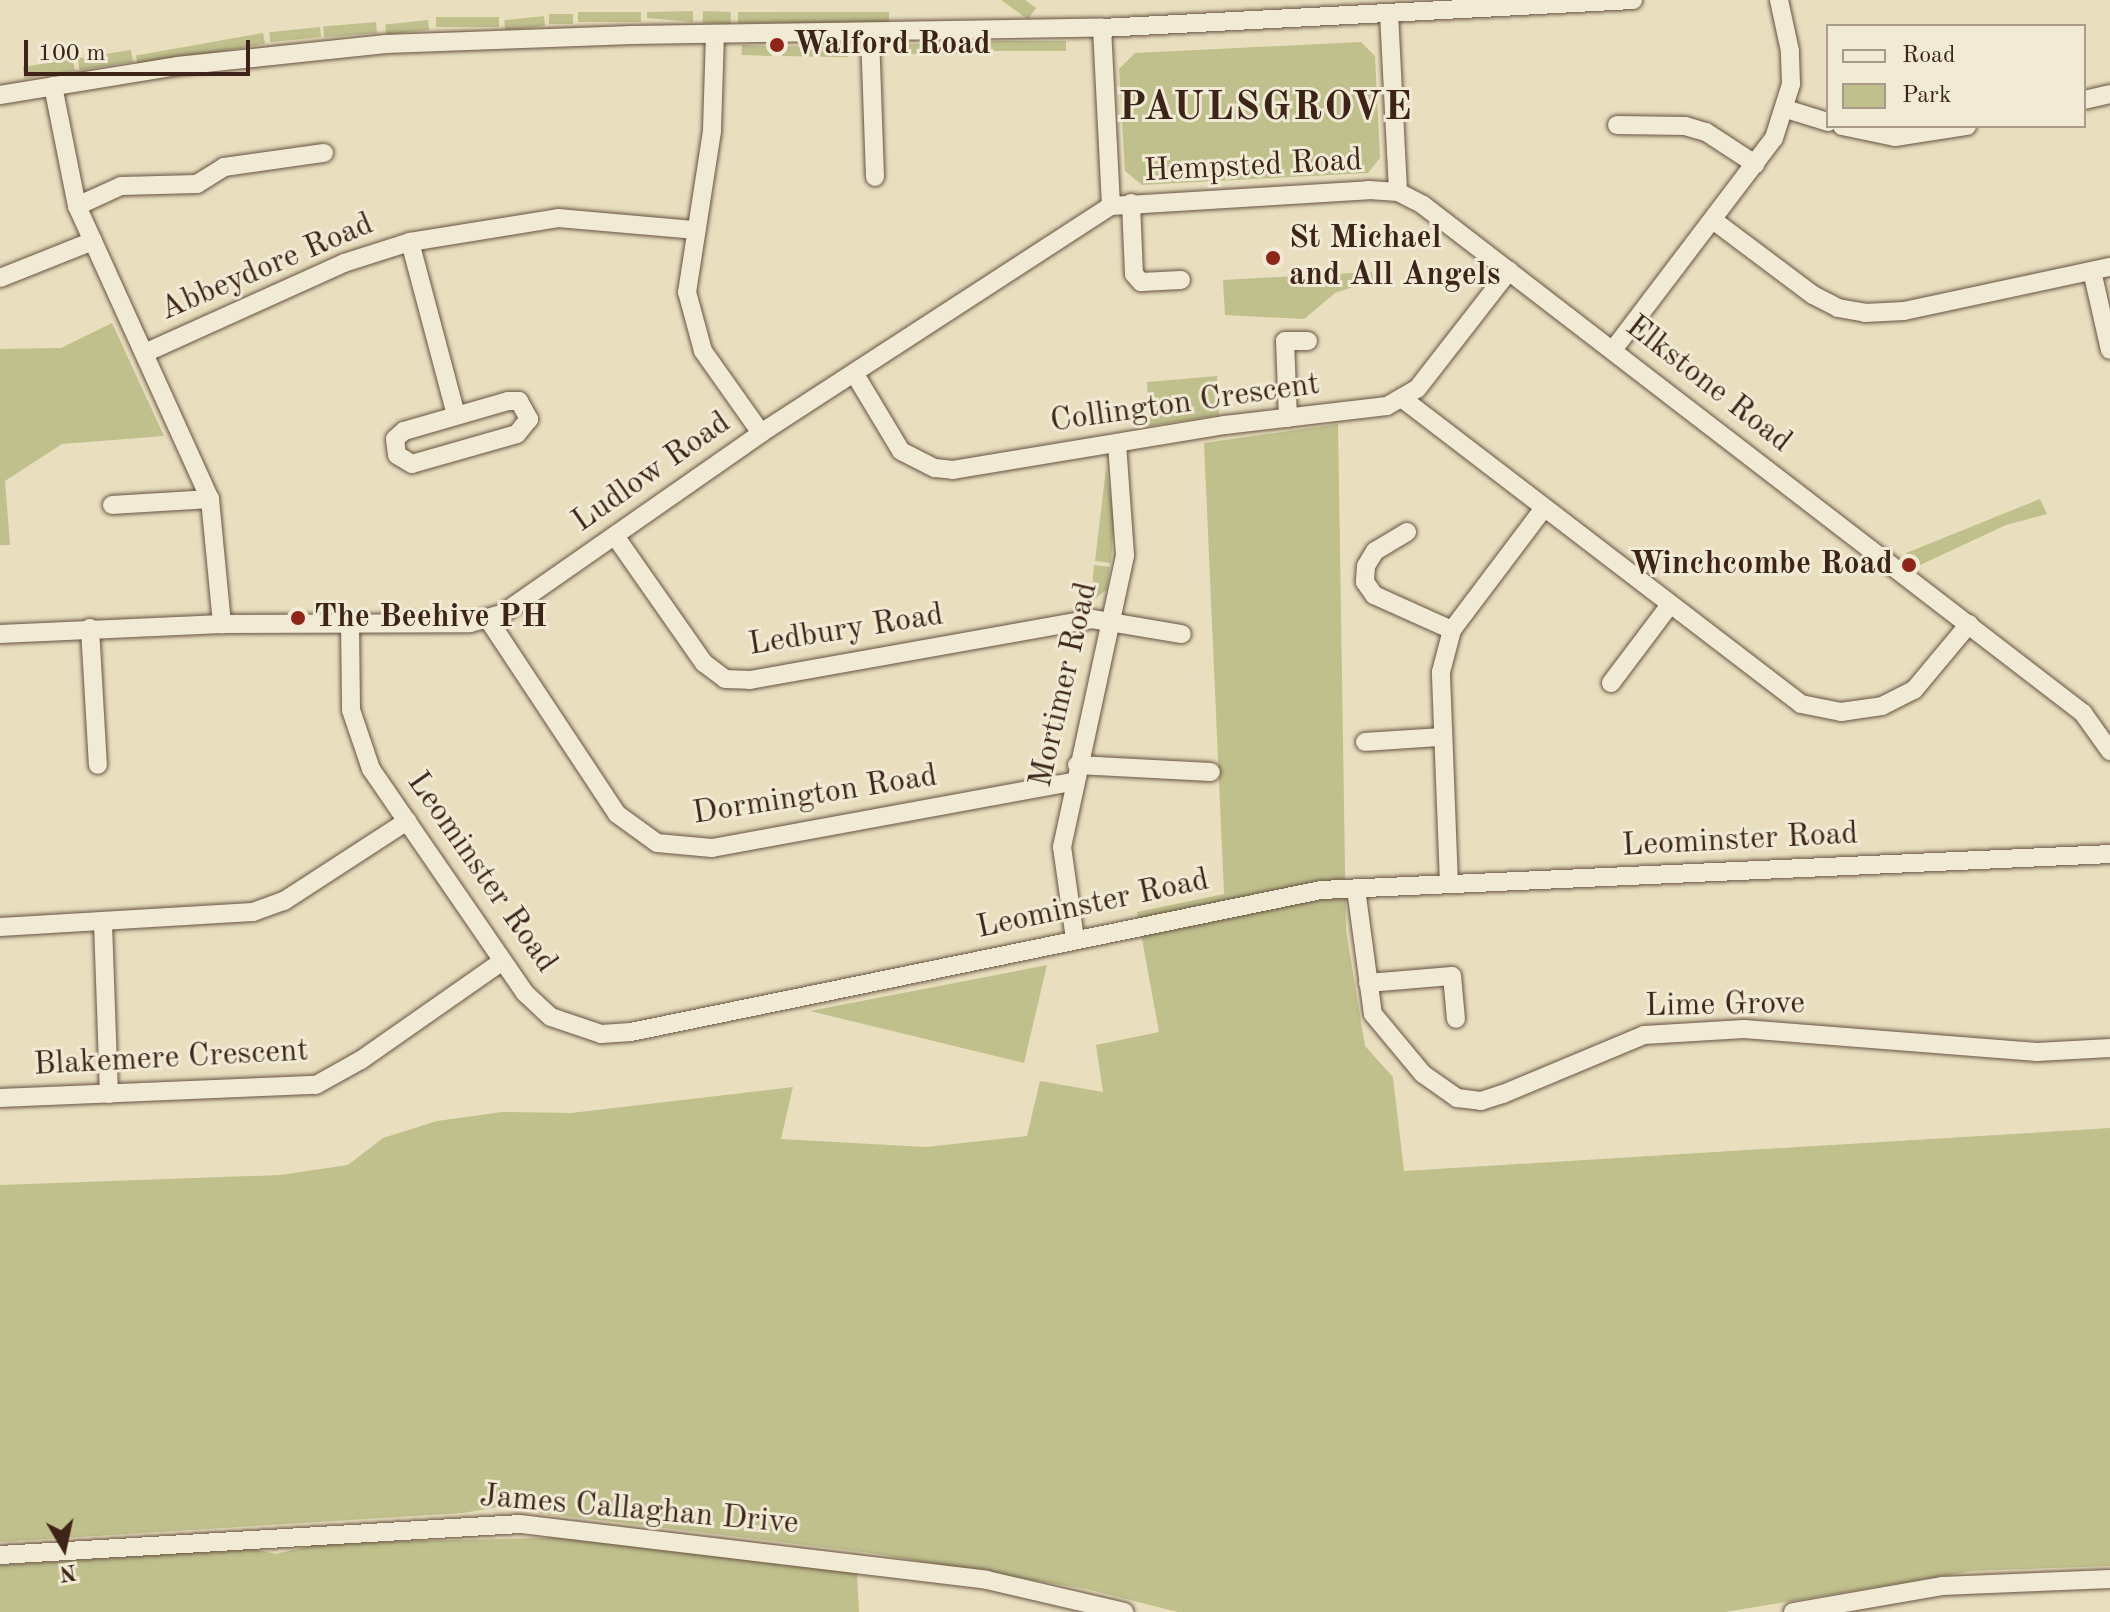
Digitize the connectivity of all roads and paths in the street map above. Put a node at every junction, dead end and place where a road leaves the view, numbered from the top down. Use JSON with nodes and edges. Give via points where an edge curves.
{"nodes":[{"id":1,"x":1247,"y":0,"type":"edge"},
{"id":2,"x":1633,"y":0,"type":"edge"},
{"id":3,"x":1779,"y":0,"type":"edge"},
{"id":4,"x":1389,"y":13,"type":"junction"},
{"id":5,"x":1249,"y":20,"type":"junction"},
{"id":6,"x":1102,"y":28,"type":"junction"},
{"id":7,"x":715,"y":34,"type":"junction"},
{"id":8,"x":870,"y":34,"type":"junction"},
{"id":9,"x":53,"y":86,"type":"junction"},
{"id":10,"x":2110,"y":94,"type":"edge"},
{"id":11,"x":0,"y":95,"type":"edge"},
{"id":12,"x":2086,"y":100,"type":"edge"},
{"id":13,"x":1786,"y":109,"type":"junction"},
{"id":14,"x":1826,"y":121,"type":"edge"},
{"id":15,"x":1617,"y":125,"type":"dead end"},
{"id":16,"x":1852,"y":128,"type":"edge"},
{"id":17,"x":1954,"y":128,"type":"edge"},
{"id":18,"x":324,"y":153,"type":"dead end"},
{"id":19,"x":1755,"y":164,"type":"junction"},
{"id":20,"x":875,"y":177,"type":"dead end"},
{"id":21,"x":1398,"y":192,"type":"junction"},
{"id":22,"x":1131,"y":203,"type":"junction"},
{"id":23,"x":77,"y":206,"type":"junction"},
{"id":24,"x":1111,"y":206,"type":"junction"},
{"id":25,"x":1713,"y":220,"type":"junction"},
{"id":26,"x":696,"y":230,"type":"junction"},
{"id":27,"x":93,"y":241,"type":"junction"},
{"id":28,"x":410,"y":242,"type":"junction"},
{"id":29,"x":2101,"y":269,"type":"edge"},
{"id":30,"x":1509,"y":271,"type":"junction"},
{"id":31,"x":0,"y":278,"type":"edge"},
{"id":32,"x":1181,"y":280,"type":"dead end"},
{"id":33,"x":1308,"y":341,"type":"dead end"},
{"id":34,"x":1613,"y":350,"type":"junction"},
{"id":35,"x":2110,"y":350,"type":"edge"},
{"id":36,"x":147,"y":352,"type":"junction"},
{"id":37,"x":856,"y":376,"type":"junction"},
{"id":38,"x":1403,"y":399,"type":"junction"},
{"id":39,"x":456,"y":415,"type":"junction"},
{"id":40,"x":1288,"y":418,"type":"junction"},
{"id":41,"x":761,"y":433,"type":"junction"},
{"id":42,"x":1117,"y":443,"type":"junction"},
{"id":43,"x":210,"y":499,"type":"junction"},
{"id":44,"x":112,"y":505,"type":"dead end"},
{"id":45,"x":1544,"y":508,"type":"junction"},
{"id":46,"x":1407,"y":532,"type":"dead end"},
{"id":47,"x":615,"y":536,"type":"junction"},
{"id":48,"x":1669,"y":606,"type":"junction"},
{"id":49,"x":488,"y":619,"type":"junction"},
{"id":50,"x":222,"y":624,"type":"junction"},
{"id":51,"x":350,"y":624,"type":"junction"},
{"id":52,"x":1108,"y":624,"type":"junction"},
{"id":53,"x":1969,"y":624,"type":"junction"},
{"id":54,"x":90,"y":628,"type":"junction"},
{"id":55,"x":1452,"y":630,"type":"junction"},
{"id":56,"x":0,"y":634,"type":"edge"},
{"id":57,"x":1182,"y":634,"type":"dead end"},
{"id":58,"x":1611,"y":683,"type":"dead end"},
{"id":59,"x":1441,"y":737,"type":"junction"},
{"id":60,"x":1365,"y":742,"type":"dead end"},
{"id":61,"x":2110,"y":751,"type":"edge"},
{"id":62,"x":98,"y":765,"type":"dead end"},
{"id":63,"x":1211,"y":772,"type":"dead end"},
{"id":64,"x":1075,"y":773,"type":"junction"},
{"id":65,"x":407,"y":821,"type":"junction"},
{"id":66,"x":2110,"y":854,"type":"edge"},
{"id":67,"x":1449,"y":884,"type":"junction"},
{"id":68,"x":1356,"y":889,"type":"junction"},
{"id":69,"x":103,"y":923,"type":"junction"},
{"id":70,"x":0,"y":927,"type":"edge"},
{"id":71,"x":1075,"y":939,"type":"junction"},
{"id":72,"x":501,"y":962,"type":"junction"},
{"id":73,"x":1368,"y":983,"type":"junction"},
{"id":74,"x":1456,"y":1019,"type":"dead end"},
{"id":75,"x":2110,"y":1048,"type":"edge"},
{"id":76,"x":109,"y":1094,"type":"junction"},
{"id":77,"x":0,"y":1098,"type":"edge"},
{"id":78,"x":0,"y":1555,"type":"edge"},
{"id":79,"x":2110,"y":1579,"type":"edge"},
{"id":80,"x":1124,"y":1612,"type":"edge"},
{"id":81,"x":1793,"y":1612,"type":"edge"}],
"edges":[{"from":1,"to":5,"type":"street"},
{"from":2,"to":4,"type":"street"},
{"from":3,"to":13,"type":"street","via":[[1790,51]]},
{"from":4,"to":5,"type":"street"},
{"from":4,"to":21,"type":"street"},
{"from":5,"to":6,"type":"street"},
{"from":6,"to":8,"type":"street"},
{"from":6,"to":24,"type":"street"},
{"from":7,"to":8,"type":"street"},
{"from":7,"to":9,"type":"street","via":[[334,48]]},
{"from":7,"to":26,"type":"street","via":[[712,131]]},
{"from":8,"to":20,"type":"street"},
{"from":9,"to":11,"type":"street"},
{"from":9,"to":23,"type":"street"},
{"from":10,"to":12,"type":"street"},
{"from":13,"to":14,"type":"street"},
{"from":13,"to":19,"type":"street"},
{"from":15,"to":19,"type":"street","via":[[1685,126],[1706,132]]},
{"from":16,"to":17,"type":"street","via":[[1895,137]]},
{"from":18,"to":23,"type":"street","via":[[224,167],[197,184],[121,186]]},
{"from":19,"to":25,"type":"street"},
{"from":21,"to":22,"type":"street","name":"Hempsted Road"},
{"from":21,"to":30,"type":"street","name":"Elkstone Road"},
{"from":22,"to":24,"type":"street","name":"Hempsted Road"},
{"from":22,"to":32,"type":"street","via":[[1134,274],[1141,282]]},
{"from":23,"to":27,"type":"street"},
{"from":24,"to":37,"type":"street","name":"Ludlow Road"},
{"from":25,"to":29,"type":"street","via":[[1813,295],[1838,308],[1865,313],[1904,311]]},
{"from":25,"to":34,"type":"street"},
{"from":26,"to":28,"type":"street","name":"Abbeydore Road","via":[[558,218]]},
{"from":26,"to":41,"type":"street","via":[[687,292],[692,326],[703,351]]},
{"from":27,"to":31,"type":"street"},
{"from":27,"to":36,"type":"street"},
{"from":28,"to":36,"type":"street","name":"Abbeydore Road","via":[[344,263]]},
{"from":28,"to":39,"type":"street"},
{"from":29,"to":35,"type":"street"},
{"from":30,"to":34,"type":"street","name":"Elkstone Road"},
{"from":30,"to":38,"type":"street","via":[[1417,389]]},
{"from":33,"to":40,"type":"street","via":[[1285,341]]},
{"from":34,"to":53,"type":"street","name":"Elkstone Road"},
{"from":36,"to":43,"type":"street"},
{"from":37,"to":41,"type":"street","name":"Ludlow Road"},
{"from":37,"to":42,"type":"street","name":"Collington Crescent","via":[[901,451],[935,468]]},
{"from":38,"to":40,"type":"street","name":"Collington Crescent","via":[[1387,406]]},
{"from":38,"to":45,"type":"street"},
{"from":39,"to":39,"type":"street","via":[[519,401],[529,419],[517,434],[412,464],[397,455],[395,439],[404,431]]},
{"from":40,"to":42,"type":"street","name":"Collington Crescent"},
{"from":41,"to":47,"type":"street","name":"Ludlow Road"},
{"from":42,"to":52,"type":"street","name":"Mortimer Road","via":[[1125,555]]},
{"from":43,"to":44,"type":"street"},
{"from":43,"to":50,"type":"street"},
{"from":45,"to":48,"type":"street"},
{"from":45,"to":55,"type":"street"},
{"from":46,"to":55,"type":"street","via":[[1375,551],[1365,582],[1374,595]]},
{"from":47,"to":49,"type":"street","name":"Ludlow Road"},
{"from":47,"to":52,"type":"street","name":"Ledbury Road","via":[[704,663],[725,679],[750,680],[1092,619]]},
{"from":48,"to":53,"type":"street","via":[[1801,704],[1841,712],[1882,706],[1914,690]]},
{"from":48,"to":58,"type":"street"},
{"from":49,"to":51,"type":"street"},
{"from":49,"to":64,"type":"street","name":"Dormington Road","via":[[617,814],[657,843],[712,848]]},
{"from":50,"to":51,"type":"street"},
{"from":50,"to":54,"type":"street"},
{"from":51,"to":65,"type":"street","name":"Leominster Road","via":[[353,721],[371,769]]},
{"from":52,"to":57,"type":"street","name":"Ledbury Road"},
{"from":52,"to":64,"type":"street","name":"Mortimer Road"},
{"from":53,"to":61,"type":"street","name":"Elkstone Road","via":[[2083,713]]},
{"from":54,"to":56,"type":"street"},
{"from":54,"to":62,"type":"street"},
{"from":55,"to":59,"type":"street","via":[[1441,672]]},
{"from":59,"to":60,"type":"street"},
{"from":59,"to":67,"type":"street"},
{"from":63,"to":64,"type":"street","name":"Dormington Road"},
{"from":64,"to":71,"type":"street","name":"Mortimer Road","via":[[1062,847]]},
{"from":65,"to":69,"type":"street","via":[[284,901],[253,912]]},
{"from":65,"to":72,"type":"street","name":"Leominster Road"},
{"from":66,"to":67,"type":"street","name":"Leominster Road"},
{"from":67,"to":68,"type":"street","name":"Leominster Road"},
{"from":68,"to":71,"type":"street","name":"Leominster Road","via":[[1321,890]]},
{"from":68,"to":73,"type":"street","name":"Lime Grove"},
{"from":69,"to":70,"type":"street"},
{"from":69,"to":76,"type":"street"},
{"from":71,"to":72,"type":"street","name":"Leominster Road","via":[[621,1034],[585,1031],[551,1017]]},
{"from":72,"to":76,"type":"street","name":"Blakemere Crescent","via":[[361,1060],[316,1085]]},
{"from":73,"to":74,"type":"street","via":[[1452,976]]},
{"from":73,"to":75,"type":"street","name":"Lime Grove","via":[[1373,1014],[1383,1031],[1423,1074],[1441,1091],[1481,1101],[1644,1035],[1744,1029],[2037,1052]]},
{"from":76,"to":77,"type":"street","name":"Blakemere Crescent"},
{"from":78,"to":80,"type":"street","name":"James Callaghan Drive","via":[[520,1524],[987,1580]]},
{"from":79,"to":81,"type":"street","via":[[1942,1586]]}]}
